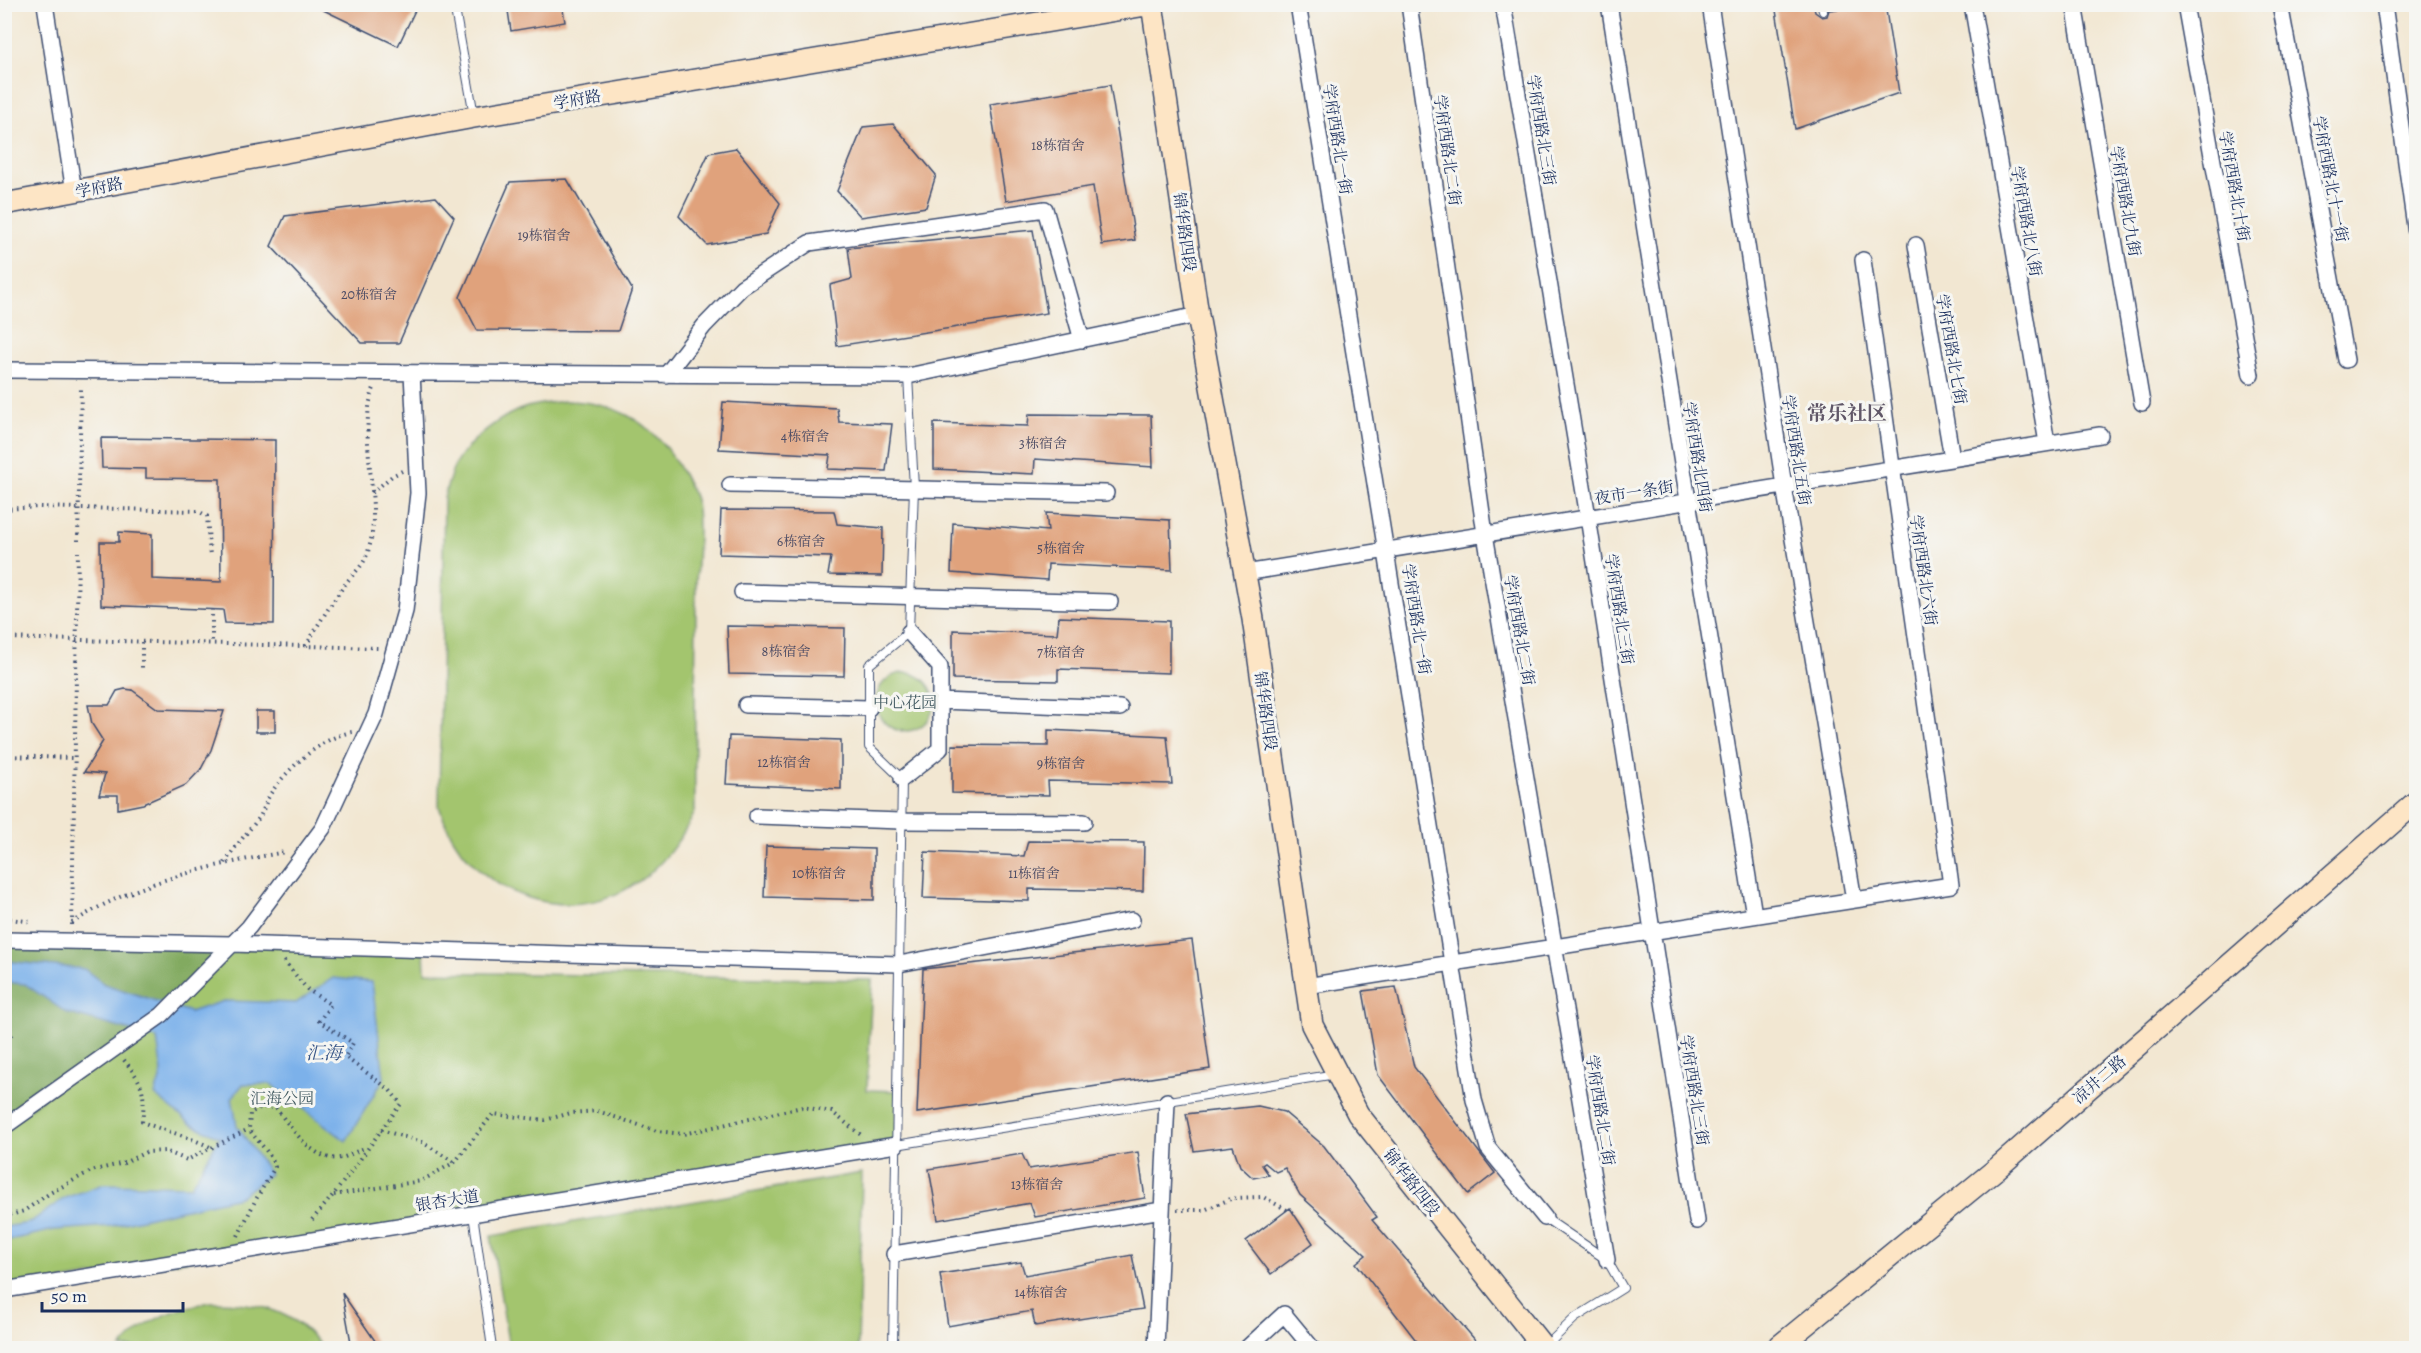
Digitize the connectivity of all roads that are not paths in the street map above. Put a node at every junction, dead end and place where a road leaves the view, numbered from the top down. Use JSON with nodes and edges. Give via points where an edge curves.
{"nodes":[{"id":1,"x":45,"y":4,"type":"edge"},
{"id":2,"x":454,"y":4,"type":"edge"},
{"id":3,"x":1298,"y":4,"type":"edge"},
{"id":4,"x":1409,"y":4,"type":"edge"},
{"id":5,"x":1503,"y":4,"type":"edge"},
{"id":6,"x":1609,"y":4,"type":"edge"},
{"id":7,"x":1710,"y":4,"type":"edge"},
{"id":8,"x":1972,"y":4,"type":"edge"},
{"id":9,"x":2074,"y":4,"type":"edge"},
{"id":10,"x":2185,"y":4,"type":"edge"},
{"id":11,"x":2280,"y":4,"type":"edge"},
{"id":12,"x":2384,"y":4,"type":"edge"},
{"id":13,"x":1152,"y":5,"type":"edge"},
{"id":14,"x":474,"y":117,"type":"junction"},
{"id":15,"x":74,"y":192,"type":"junction"},
{"id":16,"x":4,"y":204,"type":"edge"},
{"id":17,"x":2416,"y":234,"type":"edge"},
{"id":18,"x":1916,"y":245,"type":"dead end"},
{"id":19,"x":1863,"y":260,"type":"dead end"},
{"id":20,"x":1198,"y":315,"type":"junction"},
{"id":21,"x":1082,"y":340,"type":"junction"},
{"id":22,"x":2346,"y":360,"type":"dead end"},
{"id":23,"x":4,"y":370,"type":"edge"},
{"id":24,"x":412,"y":373,"type":"junction"},
{"id":25,"x":666,"y":375,"type":"junction"},
{"id":26,"x":2251,"y":375,"type":"dead end"},
{"id":27,"x":908,"y":376,"type":"junction"},
{"id":28,"x":2142,"y":404,"type":"dead end"},
{"id":29,"x":2100,"y":435,"type":"dead end"},
{"id":30,"x":2047,"y":443,"type":"junction"},
{"id":31,"x":1952,"y":458,"type":"junction"},
{"id":32,"x":1891,"y":468,"type":"junction"},
{"id":33,"x":730,"y":484,"type":"dead end"},
{"id":34,"x":1784,"y":486,"type":"junction"},
{"id":35,"x":914,"y":489,"type":"junction"},
{"id":36,"x":1106,"y":493,"type":"dead end"},
{"id":37,"x":1686,"y":501,"type":"junction"},
{"id":38,"x":1588,"y":517,"type":"junction"},
{"id":39,"x":1485,"y":534,"type":"junction"},
{"id":40,"x":1388,"y":550,"type":"junction"},
{"id":41,"x":1245,"y":573,"type":"junction"},
{"id":42,"x":742,"y":592,"type":"dead end"},
{"id":43,"x":910,"y":596,"type":"junction"},
{"id":44,"x":1110,"y":602,"type":"dead end"},
{"id":45,"x":909,"y":632,"type":"junction"},
{"id":46,"x":940,"y":701,"type":"junction"},
{"id":47,"x":746,"y":705,"type":"dead end"},
{"id":48,"x":869,"y":708,"type":"junction"},
{"id":49,"x":1120,"y":708,"type":"dead end"},
{"id":50,"x":902,"y":779,"type":"junction"},
{"id":51,"x":2416,"y":802,"type":"edge"},
{"id":52,"x":757,"y":816,"type":"dead end"},
{"id":53,"x":901,"y":821,"type":"junction"},
{"id":54,"x":1084,"y":822,"type":"dead end"},
{"id":55,"x":1854,"y":900,"type":"junction"},
{"id":56,"x":1754,"y":915,"type":"junction"},
{"id":57,"x":1132,"y":920,"type":"dead end"},
{"id":58,"x":1652,"y":932,"type":"junction"},
{"id":59,"x":4,"y":940,"type":"edge"},
{"id":60,"x":232,"y":944,"type":"junction"},
{"id":61,"x":1556,"y":947,"type":"junction"},
{"id":62,"x":1452,"y":962,"type":"junction"},
{"id":63,"x":899,"y":964,"type":"junction"},
{"id":64,"x":1306,"y":986,"type":"junction"},
{"id":65,"x":1337,"y":1073,"type":"junction"},
{"id":66,"x":1167,"y":1101,"type":"junction"},
{"id":67,"x":4,"y":1127,"type":"edge"},
{"id":68,"x":896,"y":1145,"type":"junction"},
{"id":69,"x":1162,"y":1210,"type":"junction"},
{"id":70,"x":473,"y":1214,"type":"junction"},
{"id":71,"x":1545,"y":1218,"type":"joint"},
{"id":72,"x":1697,"y":1221,"type":"dead end"},
{"id":73,"x":894,"y":1254,"type":"junction"},
{"id":74,"x":1607,"y":1260,"type":"junction"},
{"id":75,"x":4,"y":1290,"type":"edge"},
{"id":76,"x":492,"y":1348,"type":"edge"},
{"id":77,"x":892,"y":1348,"type":"edge"},
{"id":78,"x":1156,"y":1348,"type":"edge"},
{"id":79,"x":1247,"y":1348,"type":"edge"},
{"id":80,"x":1312,"y":1348,"type":"edge"},
{"id":81,"x":1544,"y":1348,"type":"edge"},
{"id":82,"x":1777,"y":1348,"type":"edge"}],
"edges":[{"from":1,"to":15,"type":"street"},
{"from":2,"to":14,"type":"lane"},
{"from":3,"to":40,"type":"street","name":"学府西路北一街"},
{"from":4,"to":39,"type":"street","name":"学府西路北二街"},
{"from":5,"to":38,"type":"street","name":"学府西路北三街"},
{"from":6,"to":37,"type":"street","name":"学府西路北四街"},
{"from":7,"to":34,"type":"street","name":"学府西路北五街"},
{"from":8,"to":30,"type":"street","name":"学府西路北八街"},
{"from":9,"to":28,"type":"street","name":"学府西路北九街"},
{"from":10,"to":26,"type":"street","name":"学府西路北十街"},
{"from":11,"to":22,"type":"street","name":"学府西路北十一街"},
{"from":12,"to":17,"type":"street"},
{"from":13,"to":14,"type":"main road","name":"学府路"},
{"from":13,"to":20,"type":"main road","name":"锦华路四段"},
{"from":14,"to":15,"type":"main road","name":"学府路"},
{"from":15,"to":16,"type":"main road","name":"学府路"},
{"from":18,"to":31,"type":"street","name":"学府西路北七街"},
{"from":19,"to":32,"type":"street","name":"学府西路北六街"},
{"from":20,"to":21,"type":"street"},
{"from":20,"to":41,"type":"main road","name":"锦华路四段"},
{"from":21,"to":25,"type":"street","via":[[1045,209],[809,243],[742,287],[704,326]]},
{"from":21,"to":27,"type":"street"},
{"from":23,"to":24,"type":"street"},
{"from":24,"to":25,"type":"street"},
{"from":24,"to":60,"type":"street","via":[[418,493],[405,611],[369,729],[323,828]]},
{"from":25,"to":27,"type":"street"},
{"from":27,"to":35,"type":"lane"},
{"from":29,"to":30,"type":"street","name":"夜市一条街"},
{"from":30,"to":31,"type":"street","name":"夜市一条街"},
{"from":31,"to":32,"type":"street","name":"夜市一条街"},
{"from":32,"to":34,"type":"street","name":"夜市一条街"},
{"from":32,"to":55,"type":"street","name":"学府西路北六街","via":[[1951,885]]},
{"from":33,"to":35,"type":"street"},
{"from":34,"to":37,"type":"street","name":"夜市一条街"},
{"from":34,"to":55,"type":"street","name":"学府西路北五街"},
{"from":35,"to":36,"type":"street"},
{"from":35,"to":43,"type":"lane"},
{"from":37,"to":38,"type":"street","name":"夜市一条街"},
{"from":37,"to":56,"type":"street","name":"学府西路北四街"},
{"from":38,"to":39,"type":"street","name":"夜市一条街"},
{"from":38,"to":58,"type":"street","name":"学府西路北三街"},
{"from":39,"to":40,"type":"street","name":"夜市一条街"},
{"from":39,"to":61,"type":"street","name":"学府西路北二街"},
{"from":40,"to":41,"type":"street","name":"夜市一条街"},
{"from":40,"to":62,"type":"street","name":"学府西路北一街"},
{"from":41,"to":64,"type":"main road","name":"锦华路四段"},
{"from":42,"to":43,"type":"street"},
{"from":43,"to":44,"type":"street"},
{"from":43,"to":45,"type":"lane"},
{"from":45,"to":46,"type":"street","via":[[940,667]]},
{"from":45,"to":48,"type":"lane","via":[[869,665]]},
{"from":46,"to":49,"type":"street"},
{"from":46,"to":50,"type":"street","via":[[940,749]]},
{"from":47,"to":48,"type":"street"},
{"from":48,"to":50,"type":"lane","via":[[869,747]]},
{"from":50,"to":53,"type":"lane"},
{"from":51,"to":82,"type":"main road","name":"凉井二路","via":[[1995,1170]]},
{"from":52,"to":53,"type":"street"},
{"from":53,"to":54,"type":"street"},
{"from":53,"to":63,"type":"lane"},
{"from":55,"to":56,"type":"street"},
{"from":56,"to":58,"type":"street"},
{"from":57,"to":63,"type":"street"},
{"from":58,"to":61,"type":"street"},
{"from":58,"to":72,"type":"street","name":"学府西路北三街"},
{"from":59,"to":60,"type":"street"},
{"from":60,"to":63,"type":"street"},
{"from":60,"to":67,"type":"street","via":[[162,1015]]},
{"from":61,"to":62,"type":"street"},
{"from":61,"to":74,"type":"street","name":"学府西路北二街"},
{"from":62,"to":64,"type":"street"},
{"from":62,"to":71,"type":"street","name":"学府西路北一街","via":[[1474,1100],[1488,1148]]},
{"from":63,"to":68,"type":"lane"},
{"from":64,"to":65,"type":"main road","name":"锦华路四段","via":[[1312,1025]]},
{"from":65,"to":66,"type":"lane"},
{"from":65,"to":81,"type":"main road","name":"锦华路四段","via":[[1358,1114]]},
{"from":66,"to":68,"type":"lane"},
{"from":66,"to":69,"type":"street"},
{"from":68,"to":70,"type":"street","name":"银杏大道"},
{"from":68,"to":73,"type":"lane"},
{"from":69,"to":73,"type":"street"},
{"from":69,"to":78,"type":"street"},
{"from":70,"to":75,"type":"street","name":"银杏大道"},
{"from":70,"to":76,"type":"lane"},
{"from":71,"to":74,"type":"lane"},
{"from":73,"to":77,"type":"lane"},
{"from":74,"to":81,"type":"lane","via":[[1623,1288],[1575,1318]]},
{"from":79,"to":80,"type":"street","via":[[1284,1314]]}]}
